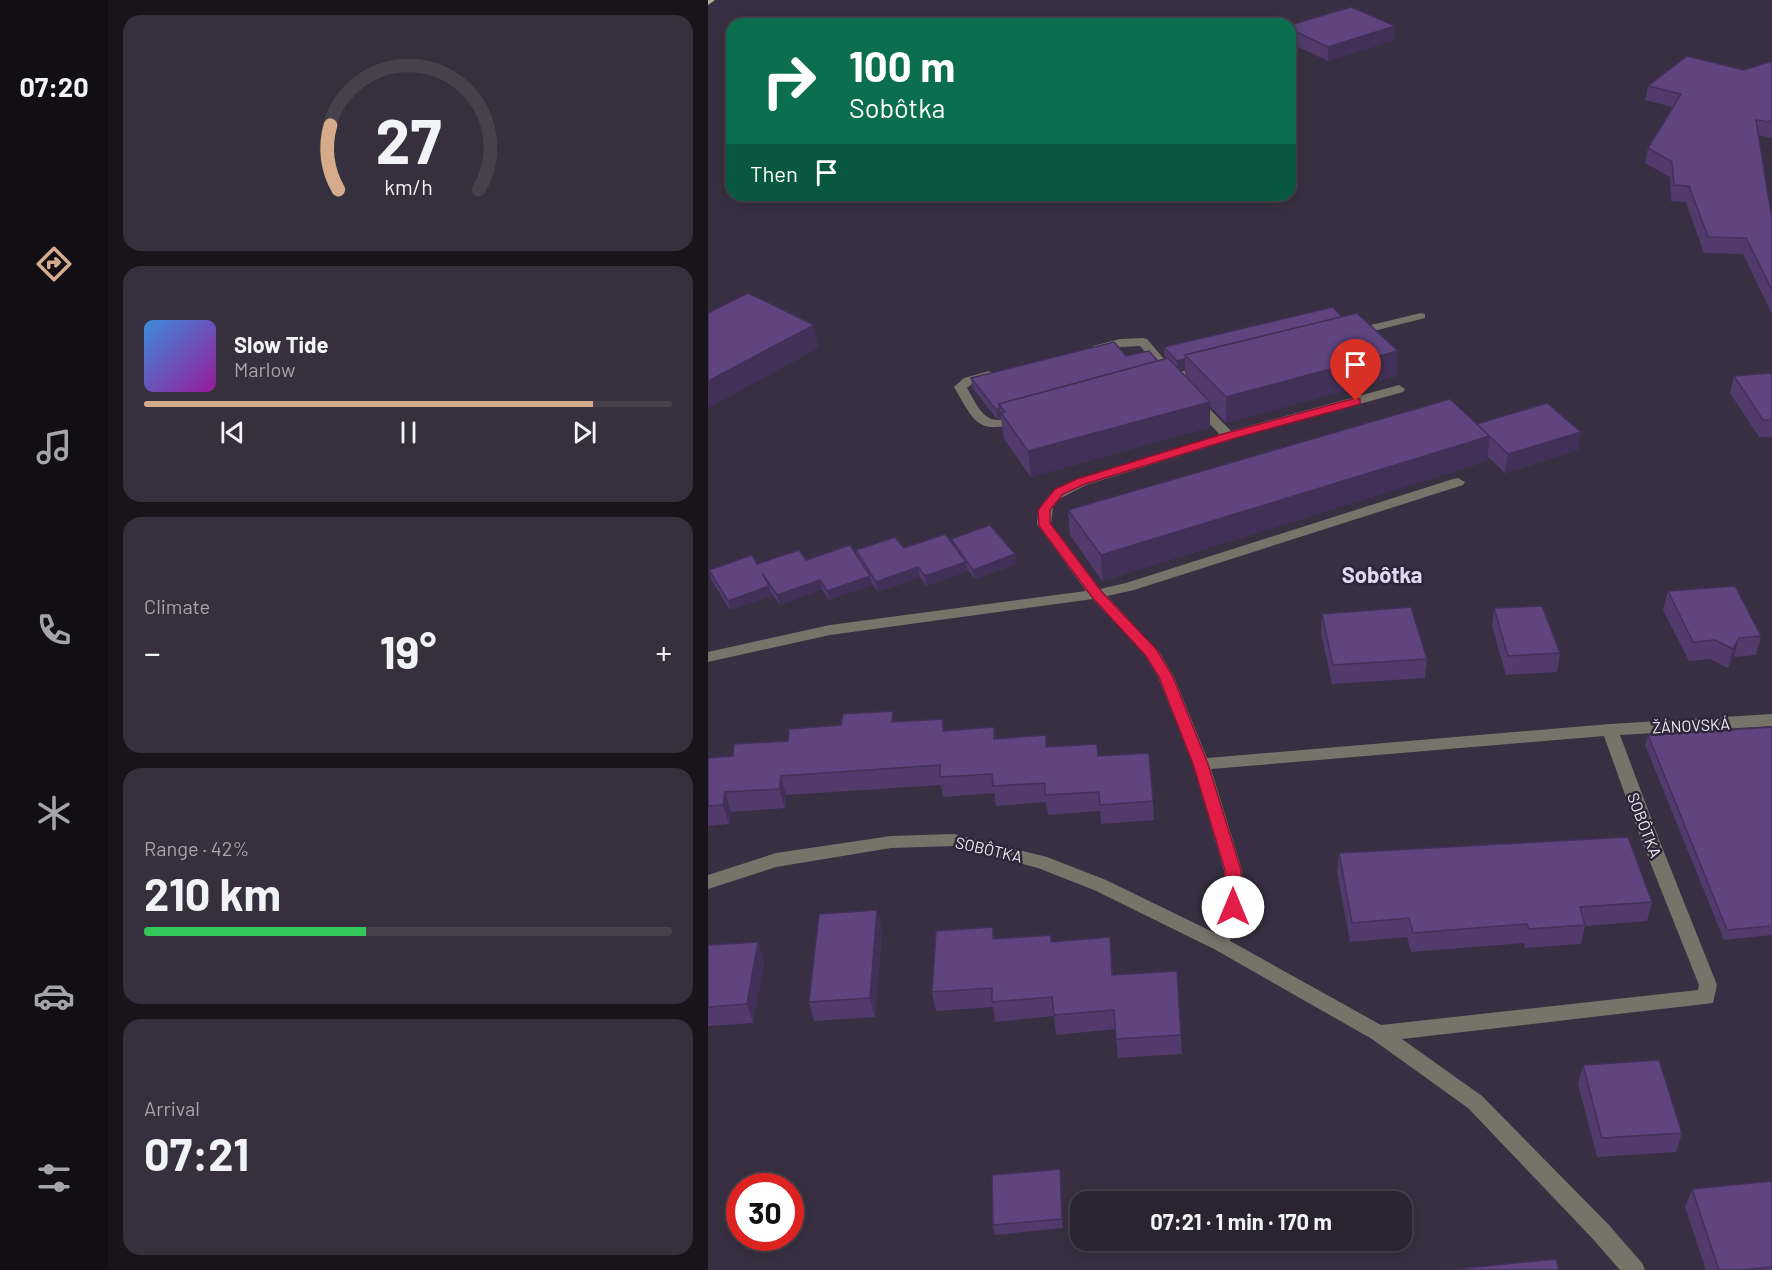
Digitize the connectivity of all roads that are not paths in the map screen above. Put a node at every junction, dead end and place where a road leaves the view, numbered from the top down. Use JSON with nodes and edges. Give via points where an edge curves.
{"nodes":[{"id":1,"x":711,"y":0,"type":"edge"},
{"id":2,"x":708,"y":3,"type":"edge"},
{"id":3,"x":1420,"y":316,"type":"dead end"},
{"id":4,"x":1342,"y":335,"type":"edge"},
{"id":5,"x":1088,"y":351,"type":"edge"},
{"id":6,"x":1218,"y":366,"type":"edge"},
{"id":7,"x":1000,"y":373,"type":"edge"},
{"id":8,"x":1176,"y":384,"type":"junction"},
{"id":9,"x":1399,"y":389,"type":"dead end"},
{"id":10,"x":1030,"y":416,"type":"edge"},
{"id":11,"x":1228,"y":436,"type":"junction"},
{"id":12,"x":1458,"y":482,"type":"dead end"},
{"id":13,"x":1096,"y":594,"type":"junction"},
{"id":14,"x":708,"y":657,"type":"edge"},
{"id":15,"x":1772,"y":720,"type":"edge"},
{"id":16,"x":1610,"y":730,"type":"junction"},
{"id":17,"x":1201,"y":764,"type":"junction"},
{"id":18,"x":708,"y":882,"type":"edge"},
{"id":19,"x":1220,"y":944,"type":"junction"},
{"id":20,"x":1379,"y":1033,"type":"junction"},
{"id":21,"x":1634,"y":1270,"type":"edge"}],
"edges":[{"from":1,"to":2,"type":"main road"},
{"from":3,"to":4,"type":"street"},
{"from":5,"to":8,"type":"street","via":[[1143,342]]},
{"from":6,"to":8,"type":"street"},
{"from":7,"to":10,"type":"street","via":[[968,381],[960,387],[973,410],[986,423]]},
{"from":8,"to":11,"type":"street"},
{"from":9,"to":11,"type":"street"},
{"from":11,"to":13,"type":"street","via":[[1081,482],[1059,491],[1049,501],[1044,524]]},
{"from":12,"to":13,"type":"street"},
{"from":13,"to":14,"type":"street","via":[[830,630]]},
{"from":13,"to":17,"type":"street","via":[[1152,653],[1166,677]]},
{"from":15,"to":16,"type":"street","name":"ŽÁNOVSKÁ"},
{"from":16,"to":17,"type":"street"},
{"from":16,"to":20,"type":"street","name":"SOBÔTKA","via":[[1708,985],[1706,997]]},
{"from":17,"to":19,"type":"street","via":[[1233,870],[1233,907]]},
{"from":18,"to":19,"type":"street","name":"SOBÔTKA","via":[[776,860],[891,842],[954,840],[1041,861],[1100,885]]},
{"from":19,"to":20,"type":"street","name":"SOBÔTKA"},
{"from":20,"to":21,"type":"street","name":"SOBÔTKA","via":[[1475,1102]]}]}
